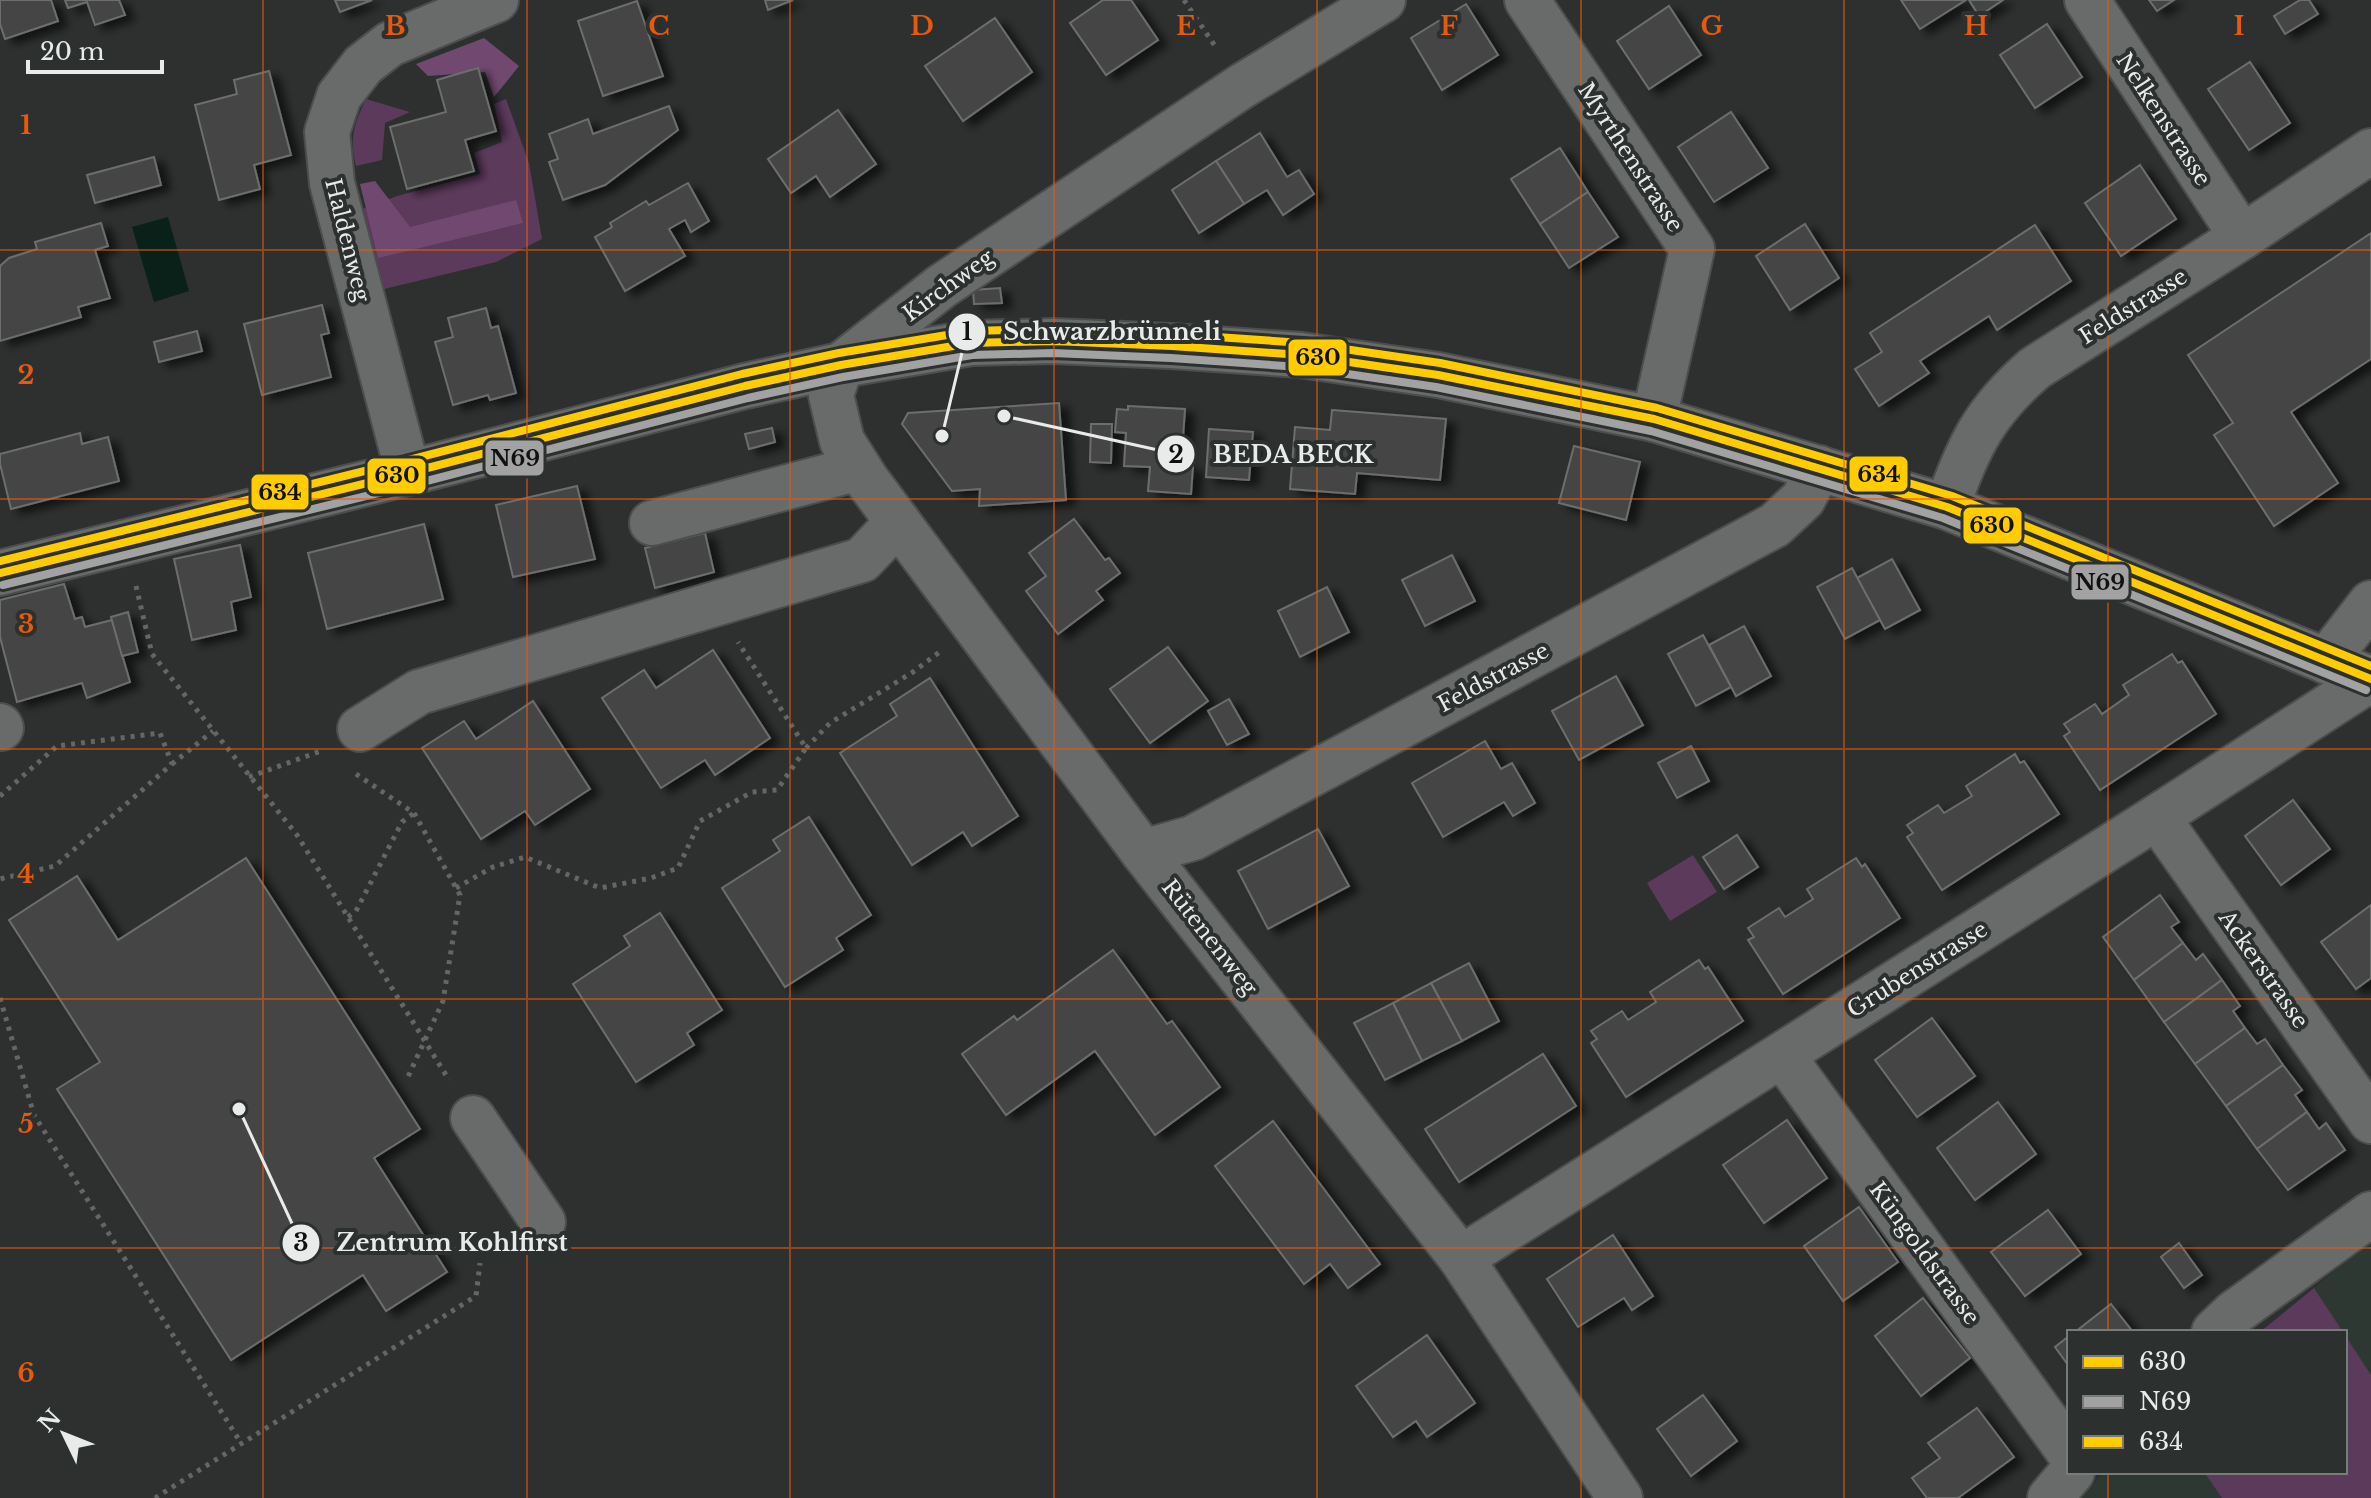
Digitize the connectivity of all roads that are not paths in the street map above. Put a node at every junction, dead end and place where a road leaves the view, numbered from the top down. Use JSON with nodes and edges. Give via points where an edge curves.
{"nodes":[{"id":1,"x":496,"y":0,"type":"edge"},
{"id":2,"x":1383,"y":0,"type":"edge"},
{"id":3,"x":1527,"y":0,"type":"edge"},
{"id":4,"x":2087,"y":0,"type":"edge"},
{"id":5,"x":2371,"y":151,"type":"edge"},
{"id":6,"x":2242,"y":237,"type":"junction"},
{"id":7,"x":841,"y":365,"type":"junction"},
{"id":8,"x":1654,"y":419,"type":"junction"},
{"id":9,"x":859,"y":468,"type":"junction"},
{"id":10,"x":1819,"y":468,"type":"junction"},
{"id":11,"x":408,"y":473,"type":"junction"},
{"id":12,"x":1947,"y":507,"type":"junction"},
{"id":13,"x":898,"y":522,"type":"junction"},
{"id":14,"x":652,"y":523,"type":"dead end"},
{"id":15,"x":0,"y":573,"type":"edge"},
{"id":16,"x":2371,"y":603,"type":"edge"},
{"id":17,"x":2326,"y":661,"type":"junction"},
{"id":18,"x":2371,"y":679,"type":"edge"},
{"id":19,"x":345,"y":743,"type":"road end"},
{"id":20,"x":2157,"y":817,"type":"junction"},
{"id":21,"x":1143,"y":852,"type":"junction"},
{"id":22,"x":1782,"y":1055,"type":"junction"},
{"id":23,"x":473,"y":1118,"type":"road end"},
{"id":24,"x":2371,"y":1121,"type":"edge"},
{"id":25,"x":2371,"y":1214,"type":"edge"},
{"id":26,"x":543,"y":1222,"type":"dead end"},
{"id":27,"x":1461,"y":1258,"type":"junction"},
{"id":28,"x":2216,"y":1330,"type":"edge"},
{"id":29,"x":2067,"y":1449,"type":"edge"},
{"id":30,"x":2070,"y":1474,"type":"edge"},
{"id":31,"x":1620,"y":1498,"type":"edge"},
{"id":32,"x":2050,"y":1498,"type":"edge"}],
"edges":[{"from":1,"to":11,"type":"street","name":"Haldenweg","via":[[390,44],[363,65],[339,96],[327,132],[332,183]]},
{"from":2,"to":7,"type":"street","name":"Kirchweg","via":[[1242,86],[942,286]]},
{"from":3,"to":8,"type":"street","name":"Myrthenstrasse","via":[[1692,249]]},
{"from":4,"to":6,"type":"street","name":"Nelkenstrasse"},
{"from":5,"to":6,"type":"street","name":"Feldstrasse"},
{"from":6,"to":12,"type":"street","name":"Feldstrasse","via":[[2015,385],[1988,416],[1963,459]]},
{"from":7,"to":8,"type":"street","via":[[971,343],[1053,341],[1215,349],[1438,375]]},
{"from":7,"to":9,"type":"street","name":"Rütenenweg","via":[[831,395],[842,441]]},
{"from":7,"to":11,"type":"street","name":"Kirchweg"},
{"from":8,"to":10,"type":"street"},
{"from":9,"to":13,"type":"street","name":"Rütenenweg"},
{"from":9,"to":14,"type":"street"},
{"from":10,"to":12,"type":"street"},
{"from":10,"to":21,"type":"street","name":"Feldstrasse","via":[[1803,499],[1775,525],[1193,838]]},
{"from":11,"to":15,"type":"street","name":"Kirchweg"},
{"from":12,"to":17,"type":"street"},
{"from":13,"to":19,"type":"street","via":[[862,560],[419,692]]},
{"from":13,"to":21,"type":"street","name":"Rütenenweg"},
{"from":16,"to":17,"type":"street"},
{"from":17,"to":18,"type":"street"},
{"from":18,"to":20,"type":"street","name":"Grubenstrasse"},
{"from":20,"to":22,"type":"street","name":"Grubenstrasse"},
{"from":20,"to":24,"type":"street","name":"Ackerstrasse"},
{"from":21,"to":27,"type":"street","name":"Rütenenweg"},
{"from":22,"to":27,"type":"street","name":"Grubenstrasse"},
{"from":22,"to":29,"type":"street","name":"Küngoldstrasse"},
{"from":23,"to":26,"type":"street"},
{"from":25,"to":28,"type":"street"},
{"from":27,"to":31,"type":"street","name":"Rütenenweg"},
{"from":30,"to":32,"type":"street"}]}
